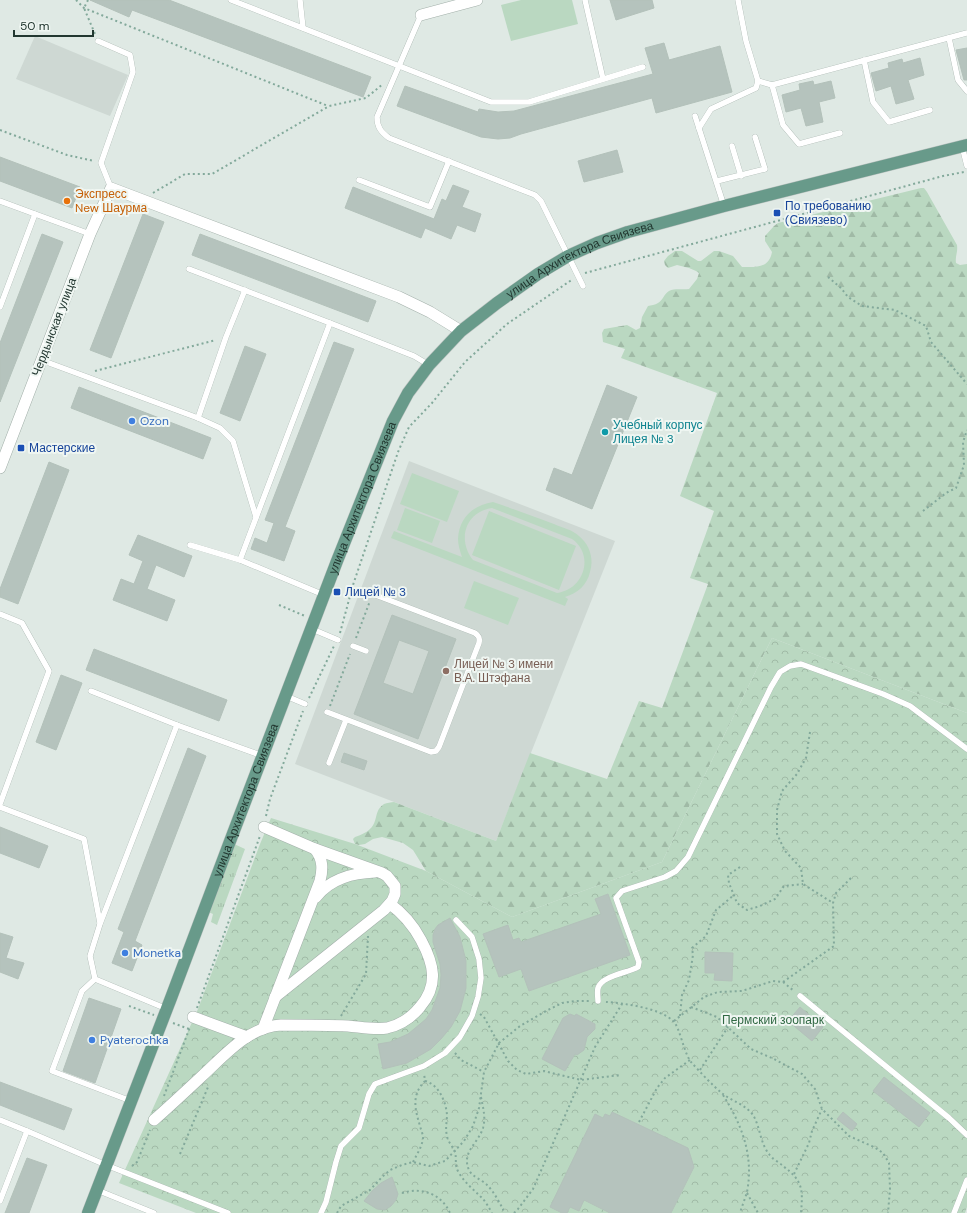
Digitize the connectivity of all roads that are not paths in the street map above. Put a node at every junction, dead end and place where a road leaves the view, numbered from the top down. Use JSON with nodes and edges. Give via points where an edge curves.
{"nodes":[{"id":1,"x":230,"y":0,"type":"edge"},
{"id":2,"x":300,"y":0,"type":"edge"},
{"id":3,"x":477,"y":0,"type":"edge"},
{"id":4,"x":585,"y":0,"type":"edge"},
{"id":5,"x":738,"y":0,"type":"edge"},
{"id":6,"x":421,"y":15,"type":"joint"},
{"id":7,"x":304,"y":28,"type":"junction"},
{"id":8,"x":967,"y":33,"type":"edge"},
{"id":9,"x":949,"y":38,"type":"junction"},
{"id":10,"x":98,"y":41,"type":"road end"},
{"id":11,"x":864,"y":60,"type":"junction"},
{"id":12,"x":398,"y":65,"type":"junction"},
{"id":13,"x":643,"y":67,"type":"dead end"},
{"id":14,"x":603,"y":79,"type":"junction"},
{"id":15,"x":758,"y":81,"type":"junction"},
{"id":16,"x":772,"y":85,"type":"junction"},
{"id":17,"x":967,"y":91,"type":"edge"},
{"id":18,"x":930,"y":110,"type":"dead end"},
{"id":19,"x":695,"y":116,"type":"dead end"},
{"id":20,"x":699,"y":128,"type":"junction"},
{"id":21,"x":840,"y":133,"type":"dead end"},
{"id":22,"x":755,"y":137,"type":"dead end"},
{"id":23,"x":964,"y":145,"type":"edge"},
{"id":24,"x":732,"y":146,"type":"dead end"},
{"id":25,"x":449,"y":161,"type":"junction"},
{"id":26,"x":967,"y":166,"type":"edge"},
{"id":27,"x":740,"y":176,"type":"junction"},
{"id":28,"x":359,"y":180,"type":"dead end"},
{"id":29,"x":717,"y":181,"type":"junction"},
{"id":30,"x":111,"y":188,"type":"junction"},
{"id":31,"x":0,"y":200,"type":"edge"},
{"id":32,"x":724,"y":206,"type":"junction"},
{"id":33,"x":35,"y":214,"type":"junction"},
{"id":34,"x":90,"y":234,"type":"junction"},
{"id":35,"x":568,"y":256,"type":"junction"},
{"id":36,"x":189,"y":269,"type":"dead end"},
{"id":37,"x":583,"y":286,"type":"dead end"},
{"id":38,"x":245,"y":290,"type":"junction"},
{"id":39,"x":0,"y":307,"type":"edge"},
{"id":40,"x":330,"y":323,"type":"junction"},
{"id":41,"x":461,"y":331,"type":"junction"},
{"id":42,"x":41,"y":360,"type":"junction"},
{"id":43,"x":429,"y":365,"type":"junction"},
{"id":44,"x":198,"y":418,"type":"junction"},
{"id":45,"x":0,"y":468,"type":"edge"},
{"id":46,"x":256,"y":517,"type":"junction"},
{"id":47,"x":190,"y":545,"type":"dead end"},
{"id":48,"x":240,"y":560,"type":"junction"},
{"id":49,"x":373,"y":594,"type":"dead end"},
{"id":50,"x":325,"y":595,"type":"junction"},
{"id":51,"x":0,"y":614,"type":"edge"},
{"id":52,"x":312,"y":629,"type":"junction"},
{"id":53,"x":338,"y":640,"type":"road end"},
{"id":54,"x":353,"y":646,"type":"dead end"},
{"id":55,"x":366,"y":651,"type":"dead end"},
{"id":56,"x":91,"y":691,"type":"dead end"},
{"id":57,"x":286,"y":696,"type":"junction"},
{"id":58,"x":305,"y":704,"type":"road end"},
{"id":59,"x":327,"y":712,"type":"dead end"},
{"id":60,"x":346,"y":720,"type":"junction"},
{"id":61,"x":177,"y":725,"type":"junction"},
{"id":62,"x":967,"y":749,"type":"edge"},
{"id":63,"x":263,"y":756,"type":"junction"},
{"id":64,"x":330,"y":763,"type":"dead end"},
{"id":65,"x":0,"y":804,"type":"edge"},
{"id":66,"x":0,"y":807,"type":"edge"},
{"id":67,"x":264,"y":827,"type":"road end"},
{"id":68,"x":315,"y":849,"type":"junction"},
{"id":69,"x":378,"y":872,"type":"junction"},
{"id":70,"x":312,"y":902,"type":"junction"},
{"id":71,"x":390,"y":904,"type":"junction"},
{"id":72,"x":456,"y":920,"type":"dead end"},
{"id":73,"x":100,"y":924,"type":"junction"},
{"id":74,"x":95,"y":979,"type":"junction"},
{"id":75,"x":800,"y":996,"type":"road end"},
{"id":76,"x":275,"y":997,"type":"junction"},
{"id":77,"x":598,"y":1001,"type":"road end"},
{"id":78,"x":167,"y":1009,"type":"junction"},
{"id":79,"x":193,"y":1017,"type":"road end"},
{"id":80,"x":263,"y":1029,"type":"junction"},
{"id":81,"x":246,"y":1038,"type":"junction"},
{"id":82,"x":132,"y":1101,"type":"junction"},
{"id":83,"x":0,"y":1120,"type":"edge"},
{"id":84,"x":154,"y":1120,"type":"road end"},
{"id":85,"x":27,"y":1131,"type":"junction"},
{"id":86,"x":967,"y":1135,"type":"edge"},
{"id":87,"x":106,"y":1164,"type":"junction"},
{"id":88,"x":967,"y":1180,"type":"edge"},
{"id":89,"x":96,"y":1190,"type":"junction"},
{"id":90,"x":0,"y":1201,"type":"edge"},
{"id":91,"x":88,"y":1213,"type":"edge"},
{"id":92,"x":154,"y":1213,"type":"edge"},
{"id":93,"x":228,"y":1213,"type":"edge"},
{"id":94,"x":321,"y":1213,"type":"edge"},
{"id":95,"x":954,"y":1213,"type":"edge"}],
"edges":[{"from":1,"to":7,"type":"lane"},
{"from":2,"to":7,"type":"lane"},
{"from":3,"to":6,"type":"street"},
{"from":4,"to":14,"type":"lane"},
{"from":5,"to":15,"type":"lane","via":[[746,41]]},
{"from":6,"to":12,"type":"lane"},
{"from":7,"to":12,"type":"lane"},
{"from":8,"to":9,"type":"lane"},
{"from":9,"to":11,"type":"lane"},
{"from":9,"to":17,"type":"lane","via":[[958,80]]},
{"from":10,"to":30,"type":"lane","via":[[130,55],[133,72],[101,163]]},
{"from":11,"to":16,"type":"lane"},
{"from":11,"to":18,"type":"lane","via":[[873,102],[889,122]]},
{"from":12,"to":14,"type":"lane","via":[[491,102],[529,102]]},
{"from":12,"to":25,"type":"lane","via":[[377,116],[377,125],[389,138]]},
{"from":13,"to":14,"type":"lane"},
{"from":15,"to":16,"type":"lane"},
{"from":15,"to":20,"type":"lane","via":[[756,88],[711,109]]},
{"from":16,"to":21,"type":"lane","via":[[782,125],[799,144]]},
{"from":19,"to":20,"type":"lane"},
{"from":20,"to":29,"type":"lane"},
{"from":22,"to":27,"type":"lane","via":[[765,170]]},
{"from":23,"to":26,"type":"lane"},
{"from":23,"to":32,"type":"main road","name":"улица Архитектора Свиязева"},
{"from":24,"to":27,"type":"lane"},
{"from":25,"to":28,"type":"lane","via":[[430,207]]},
{"from":25,"to":35,"type":"lane","via":[[535,195],[541,201]]},
{"from":27,"to":29,"type":"lane"},
{"from":29,"to":32,"type":"lane"},
{"from":30,"to":34,"type":"street","name":"Чердынская улица"},
{"from":30,"to":41,"type":"street","via":[[405,299]]},
{"from":31,"to":33,"type":"lane"},
{"from":32,"to":35,"type":"main road","name":"улица Архитектора Свиязева","via":[[628,232]]},
{"from":33,"to":34,"type":"lane"},
{"from":33,"to":39,"type":"lane"},
{"from":34,"to":42,"type":"street","name":"Чердынская улица"},
{"from":35,"to":37,"type":"lane"},
{"from":35,"to":41,"type":"main road","name":"улица Архитектора Свиязева","via":[[497,302]]},
{"from":36,"to":38,"type":"lane"},
{"from":38,"to":40,"type":"lane"},
{"from":38,"to":44,"type":"lane"},
{"from":40,"to":43,"type":"lane","via":[[414,356]]},
{"from":40,"to":46,"type":"lane"},
{"from":41,"to":43,"type":"main road","name":"улица Архитектора Свиязева"},
{"from":42,"to":44,"type":"lane"},
{"from":42,"to":45,"type":"street","name":"Чердынская улица"},
{"from":43,"to":50,"type":"main road","name":"улица Архитектора Свиязева","via":[[408,393],[393,421]]},
{"from":44,"to":46,"type":"lane","via":[[220,428],[233,441]]},
{"from":46,"to":48,"type":"lane"},
{"from":47,"to":48,"type":"lane"},
{"from":48,"to":50,"type":"lane"},
{"from":49,"to":60,"type":"lane","via":[[475,633],[480,639],[436,751],[431,752]]},
{"from":50,"to":52,"type":"main road","name":"улица Архитектора Свиязева"},
{"from":51,"to":65,"type":"lane","via":[[22,623],[49,671]]},
{"from":52,"to":53,"type":"lane"},
{"from":52,"to":57,"type":"main road","name":"улица Архитектора Свиязева"},
{"from":54,"to":55,"type":"lane"},
{"from":56,"to":61,"type":"lane"},
{"from":57,"to":58,"type":"lane"},
{"from":57,"to":63,"type":"main road","name":"улица Архитектора Свиязева"},
{"from":59,"to":60,"type":"lane"},
{"from":60,"to":64,"type":"lane"},
{"from":61,"to":63,"type":"lane"},
{"from":61,"to":73,"type":"lane"},
{"from":62,"to":77,"type":"lane","via":[[910,706],[883,694],[801,664],[790,666],[780,672],[688,857],[676,871],[665,877],[618,894],[616,898],[639,962],[638,967],[633,970],[603,980],[598,987]]},
{"from":63,"to":78,"type":"main road","name":"улица Архитектора Свиязева"},
{"from":66,"to":73,"type":"lane","via":[[84,839]]},
{"from":67,"to":68,"type":"street"},
{"from":68,"to":69,"type":"street"},
{"from":68,"to":70,"type":"street","via":[[322,868]]},
{"from":69,"to":70,"type":"street","via":[[334,881]]},
{"from":69,"to":71,"type":"street","via":[[387,876],[395,886],[395,894]]},
{"from":70,"to":76,"type":"street"},
{"from":71,"to":76,"type":"street"},
{"from":71,"to":80,"type":"street","via":[[401,911],[410,922],[429,955],[433,971],[431,985],[426,999],[417,1011],[395,1026],[387,1028],[273,1025]]},
{"from":72,"to":94,"type":"lane","via":[[472,937],[478,959],[481,978],[472,1016],[460,1037],[445,1053],[424,1066],[375,1084],[369,1094],[359,1128],[341,1146]]},
{"from":73,"to":74,"type":"lane","via":[[90,956]]},
{"from":74,"to":78,"type":"lane"},
{"from":74,"to":82,"type":"lane","via":[[82,990],[52,1071]]},
{"from":75,"to":86,"type":"lane"},
{"from":76,"to":80,"type":"street"},
{"from":78,"to":82,"type":"main road","name":"улица Архитектора Свиязева"},
{"from":79,"to":81,"type":"street"},
{"from":80,"to":81,"type":"street"},
{"from":81,"to":84,"type":"street"},
{"from":82,"to":87,"type":"main road","name":"улица Архитектора Свиязева"},
{"from":83,"to":85,"type":"lane"},
{"from":85,"to":87,"type":"lane"},
{"from":85,"to":90,"type":"lane"},
{"from":87,"to":89,"type":"main road","name":"улица Архитектора Свиязева"},
{"from":87,"to":93,"type":"lane"},
{"from":88,"to":95,"type":"lane"},
{"from":89,"to":91,"type":"main road","name":"улица Архитектора Свиязева"},
{"from":89,"to":92,"type":"lane"}]}
